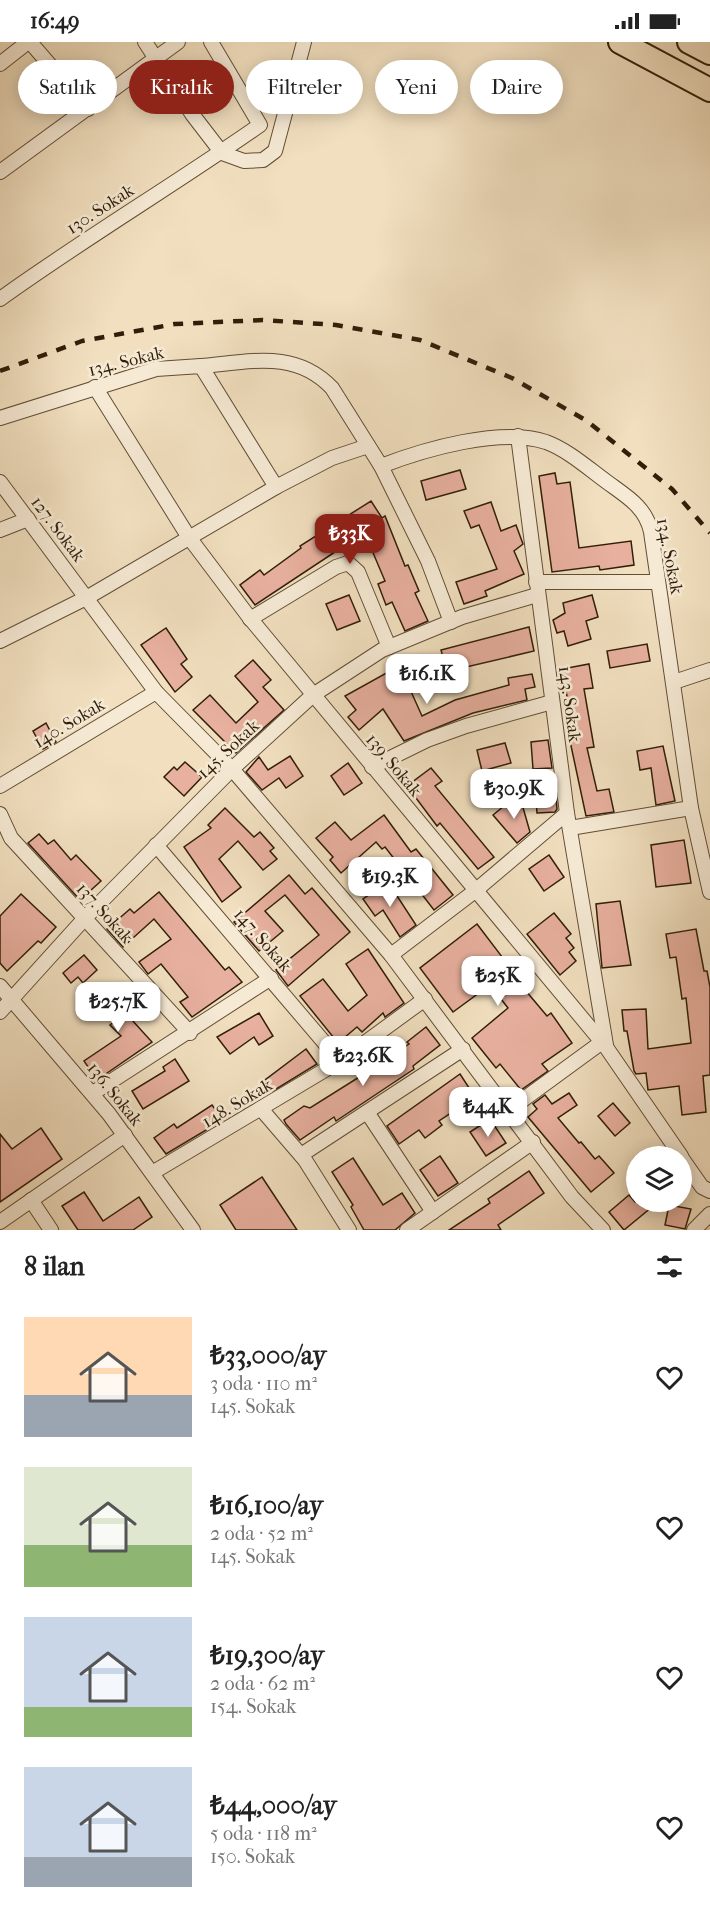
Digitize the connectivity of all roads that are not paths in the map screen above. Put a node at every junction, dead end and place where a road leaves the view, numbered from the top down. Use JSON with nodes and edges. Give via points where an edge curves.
{"nodes":[{"id":1,"x":29,"y":42,"type":"edge"},
{"id":2,"x":145,"y":42,"type":"edge"},
{"id":3,"x":178,"y":42,"type":"edge"},
{"id":4,"x":211,"y":42,"type":"edge"},
{"id":5,"x":304,"y":42,"type":"edge"},
{"id":6,"x":620,"y":42,"type":"edge"},
{"id":7,"x":689,"y":42,"type":"edge"},
{"id":8,"x":710,"y":53,"type":"edge"},
{"id":9,"x":157,"y":59,"type":"junction"},
{"id":10,"x":45,"y":60,"type":"edge"},
{"id":11,"x":0,"y":64,"type":"edge"},
{"id":12,"x":117,"y":88,"type":"edge"},
{"id":13,"x":710,"y":90,"type":"edge"},
{"id":14,"x":81,"y":114,"type":"edge"},
{"id":15,"x":260,"y":125,"type":"junction"},
{"id":16,"x":275,"y":151,"type":"junction"},
{"id":17,"x":222,"y":153,"type":"junction"},
{"id":18,"x":0,"y":172,"type":"edge"},
{"id":19,"x":0,"y":299,"type":"edge"},
{"id":20,"x":201,"y":366,"type":"junction"},
{"id":21,"x":95,"y":387,"type":"junction"},
{"id":22,"x":0,"y":418,"type":"edge"},
{"id":23,"x":518,"y":436,"type":"junction"},
{"id":24,"x":368,"y":446,"type":"junction"},
{"id":25,"x":381,"y":466,"type":"junction"},
{"id":26,"x":0,"y":482,"type":"edge"},
{"id":27,"x":276,"y":487,"type":"junction"},
{"id":28,"x":28,"y":519,"type":"junction"},
{"id":29,"x":0,"y":530,"type":"edge"},
{"id":30,"x":188,"y":536,"type":"junction"},
{"id":31,"x":657,"y":582,"type":"junction"},
{"id":32,"x":537,"y":588,"type":"junction"},
{"id":33,"x":88,"y":597,"type":"junction"},
{"id":34,"x":250,"y":619,"type":"junction"},
{"id":35,"x":451,"y":622,"type":"junction"},
{"id":36,"x":0,"y":641,"type":"edge"},
{"id":37,"x":389,"y":647,"type":"junction"},
{"id":38,"x":710,"y":670,"type":"edge"},
{"id":39,"x":674,"y":682,"type":"junction"},
{"id":40,"x":156,"y":692,"type":"junction"},
{"id":41,"x":313,"y":695,"type":"junction"},
{"id":42,"x":552,"y":702,"type":"junction"},
{"id":43,"x":372,"y":767,"type":"junction"},
{"id":44,"x":232,"y":769,"type":"junction"},
{"id":45,"x":0,"y":786,"type":"edge"},
{"id":46,"x":691,"y":808,"type":"junction"},
{"id":47,"x":567,"y":813,"type":"junction"},
{"id":48,"x":0,"y":814,"type":"edge"},
{"id":49,"x":570,"y":828,"type":"junction"},
{"id":50,"x":5,"y":839,"type":"edge"},
{"id":51,"x":156,"y":845,"type":"junction"},
{"id":52,"x":475,"y":891,"type":"junction"},
{"id":53,"x":710,"y":892,"type":"edge"},
{"id":54,"x":85,"y":918,"type":"junction"},
{"id":55,"x":391,"y":955,"type":"junction"},
{"id":56,"x":271,"y":978,"type":"junction"},
{"id":57,"x":0,"y":986,"type":"edge"},
{"id":58,"x":425,"y":999,"type":"junction"},
{"id":59,"x":12,"y":1000,"type":"junction"},
{"id":60,"x":0,"y":1012,"type":"edge"},
{"id":61,"x":189,"y":1033,"type":"junction"},
{"id":62,"x":604,"y":1044,"type":"junction"},
{"id":63,"x":463,"y":1049,"type":"junction"},
{"id":64,"x":339,"y":1061,"type":"junction"},
{"id":65,"x":93,"y":1093,"type":"junction"},
{"id":66,"x":262,"y":1110,"type":"junction"},
{"id":67,"x":509,"y":1110,"type":"junction"},
{"id":68,"x":367,"y":1112,"type":"junction"},
{"id":69,"x":125,"y":1135,"type":"junction"},
{"id":70,"x":533,"y":1142,"type":"junction"},
{"id":71,"x":674,"y":1146,"type":"edge"},
{"id":72,"x":301,"y":1155,"type":"junction"},
{"id":73,"x":152,"y":1173,"type":"junction"},
{"id":74,"x":692,"y":1173,"type":"edge"},
{"id":75,"x":710,"y":1191,"type":"edge"},
{"id":76,"x":31,"y":1200,"type":"junction"},
{"id":77,"x":433,"y":1212,"type":"junction"},
{"id":78,"x":710,"y":1214,"type":"edge"},
{"id":79,"x":0,"y":1222,"type":"edge"},
{"id":80,"x":51,"y":1230,"type":"edge"},
{"id":81,"x":194,"y":1230,"type":"edge"},
{"id":82,"x":350,"y":1230,"type":"edge"},
{"id":83,"x":407,"y":1230,"type":"edge"},
{"id":84,"x":603,"y":1230,"type":"edge"},
{"id":85,"x":694,"y":1230,"type":"edge"}],
"edges":[{"from":1,"to":10,"type":"street"},
{"from":1,"to":11,"type":"street"},
{"from":2,"to":9,"type":"street"},
{"from":3,"to":9,"type":"street"},
{"from":4,"to":15,"type":"street"},
{"from":5,"to":16,"type":"street"},
{"from":6,"to":13,"type":"main road"},
{"from":7,"to":8,"type":"main road"},
{"from":9,"to":12,"type":"street"},
{"from":9,"to":17,"type":"street"},
{"from":14,"to":18,"type":"street"},
{"from":15,"to":16,"type":"street"},
{"from":15,"to":17,"type":"street","name":"130. Sokak"},
{"from":16,"to":17,"type":"street","via":[[263,160],[244,160]]},
{"from":17,"to":19,"type":"street","name":"130. Sokak","via":[[107,224]]},
{"from":20,"to":21,"type":"street","name":"134. Sokak","via":[[156,369]]},
{"from":20,"to":24,"type":"street","name":"134. Sokak","via":[[282,360],[303,366],[332,388]]},
{"from":20,"to":27,"type":"street"},
{"from":21,"to":22,"type":"street","name":"134. Sokak"},
{"from":21,"to":30,"type":"street","name":"139. Sokak"},
{"from":23,"to":25,"type":"street","name":"134. Sokak","via":[[434,450]]},
{"from":23,"to":31,"type":"street","name":"134. Sokak","via":[[548,443],[587,467],[642,510],[651,532]]},
{"from":23,"to":32,"type":"street","name":"143. Sokak"},
{"from":24,"to":25,"type":"street","name":"134. Sokak"},
{"from":24,"to":27,"type":"street","via":[[332,458]]},
{"from":25,"to":35,"type":"street","name":"134. Sokak","via":[[428,561]]},
{"from":26,"to":28,"type":"street","name":"127. Sokak"},
{"from":27,"to":30,"type":"street"},
{"from":28,"to":29,"type":"street"},
{"from":28,"to":33,"type":"street","name":"127. Sokak"},
{"from":30,"to":33,"type":"street"},
{"from":30,"to":34,"type":"street","name":"139. Sokak"},
{"from":31,"to":32,"type":"street","name":"145. Sokak"},
{"from":31,"to":39,"type":"street","name":"134. Sokak"},
{"from":32,"to":35,"type":"street","name":"145. Sokak"},
{"from":32,"to":42,"type":"street","name":"143. Sokak"},
{"from":33,"to":36,"type":"street"},
{"from":33,"to":40,"type":"street","name":"127. Sokak"},
{"from":34,"to":37,"type":"street","via":[[348,562],[358,572]]},
{"from":34,"to":41,"type":"street","name":"139. Sokak"},
{"from":35,"to":37,"type":"street","name":"145. Sokak"},
{"from":37,"to":41,"type":"street","name":"145. Sokak"},
{"from":38,"to":39,"type":"street"},
{"from":39,"to":46,"type":"street","name":"134. Sokak"},
{"from":40,"to":44,"type":"street","name":"127. Sokak"},
{"from":40,"to":45,"type":"street","name":"140. Sokak"},
{"from":41,"to":43,"type":"street","name":"139. Sokak"},
{"from":41,"to":44,"type":"street","name":"145. Sokak"},
{"from":42,"to":43,"type":"street","via":[[427,740]]},
{"from":42,"to":47,"type":"street","name":"143. Sokak"},
{"from":43,"to":52,"type":"street","name":"139. Sokak"},
{"from":44,"to":51,"type":"street","name":"145. Sokak"},
{"from":44,"to":55,"type":"street","name":"127. Sokak"},
{"from":46,"to":49,"type":"street"},
{"from":46,"to":53,"type":"street","name":"134. Sokak"},
{"from":47,"to":49,"type":"street","name":"143. Sokak"},
{"from":47,"to":52,"type":"street"},
{"from":48,"to":50,"type":"street","name":"137. Sokak"},
{"from":49,"to":62,"type":"street","name":"143. Sokak"},
{"from":50,"to":54,"type":"street","name":"137. Sokak"},
{"from":51,"to":54,"type":"street","name":"145. Sokak"},
{"from":51,"to":56,"type":"street","name":"147. Sokak"},
{"from":52,"to":55,"type":"street"},
{"from":52,"to":62,"type":"street","name":"139. Sokak"},
{"from":54,"to":59,"type":"street","name":"145. Sokak"},
{"from":54,"to":61,"type":"street","name":"137. Sokak"},
{"from":55,"to":58,"type":"street","name":"127. Sokak"},
{"from":56,"to":61,"type":"street"},
{"from":56,"to":64,"type":"street","name":"147. Sokak"},
{"from":57,"to":59,"type":"street","name":"136. Sokak"},
{"from":58,"to":63,"type":"street","name":"127. Sokak"},
{"from":58,"to":64,"type":"street","name":"148. Sokak"},
{"from":59,"to":60,"type":"street","name":"145. Sokak"},
{"from":59,"to":65,"type":"street","name":"136. Sokak"},
{"from":61,"to":65,"type":"street"},
{"from":62,"to":67,"type":"street"},
{"from":62,"to":71,"type":"street","name":"139. Sokak"},
{"from":63,"to":67,"type":"street","name":"127. Sokak"},
{"from":63,"to":68,"type":"street"},
{"from":64,"to":66,"type":"street","name":"148. Sokak"},
{"from":65,"to":69,"type":"street","name":"136. Sokak"},
{"from":66,"to":72,"type":"street"},
{"from":66,"to":73,"type":"street","name":"148. Sokak"},
{"from":67,"to":70,"type":"street","name":"127. Sokak"},
{"from":68,"to":72,"type":"street"},
{"from":68,"to":77,"type":"street"},
{"from":69,"to":73,"type":"street","name":"136. Sokak"},
{"from":69,"to":76,"type":"street"},
{"from":70,"to":77,"type":"street"},
{"from":70,"to":84,"type":"street","name":"127. Sokak","via":[[572,1197]]},
{"from":72,"to":82,"type":"street"},
{"from":73,"to":81,"type":"street","name":"136. Sokak"},
{"from":74,"to":75,"type":"street","name":"139. Sokak"},
{"from":76,"to":79,"type":"street"},
{"from":76,"to":80,"type":"street"},
{"from":77,"to":83,"type":"street"},
{"from":78,"to":85,"type":"street"}]}
